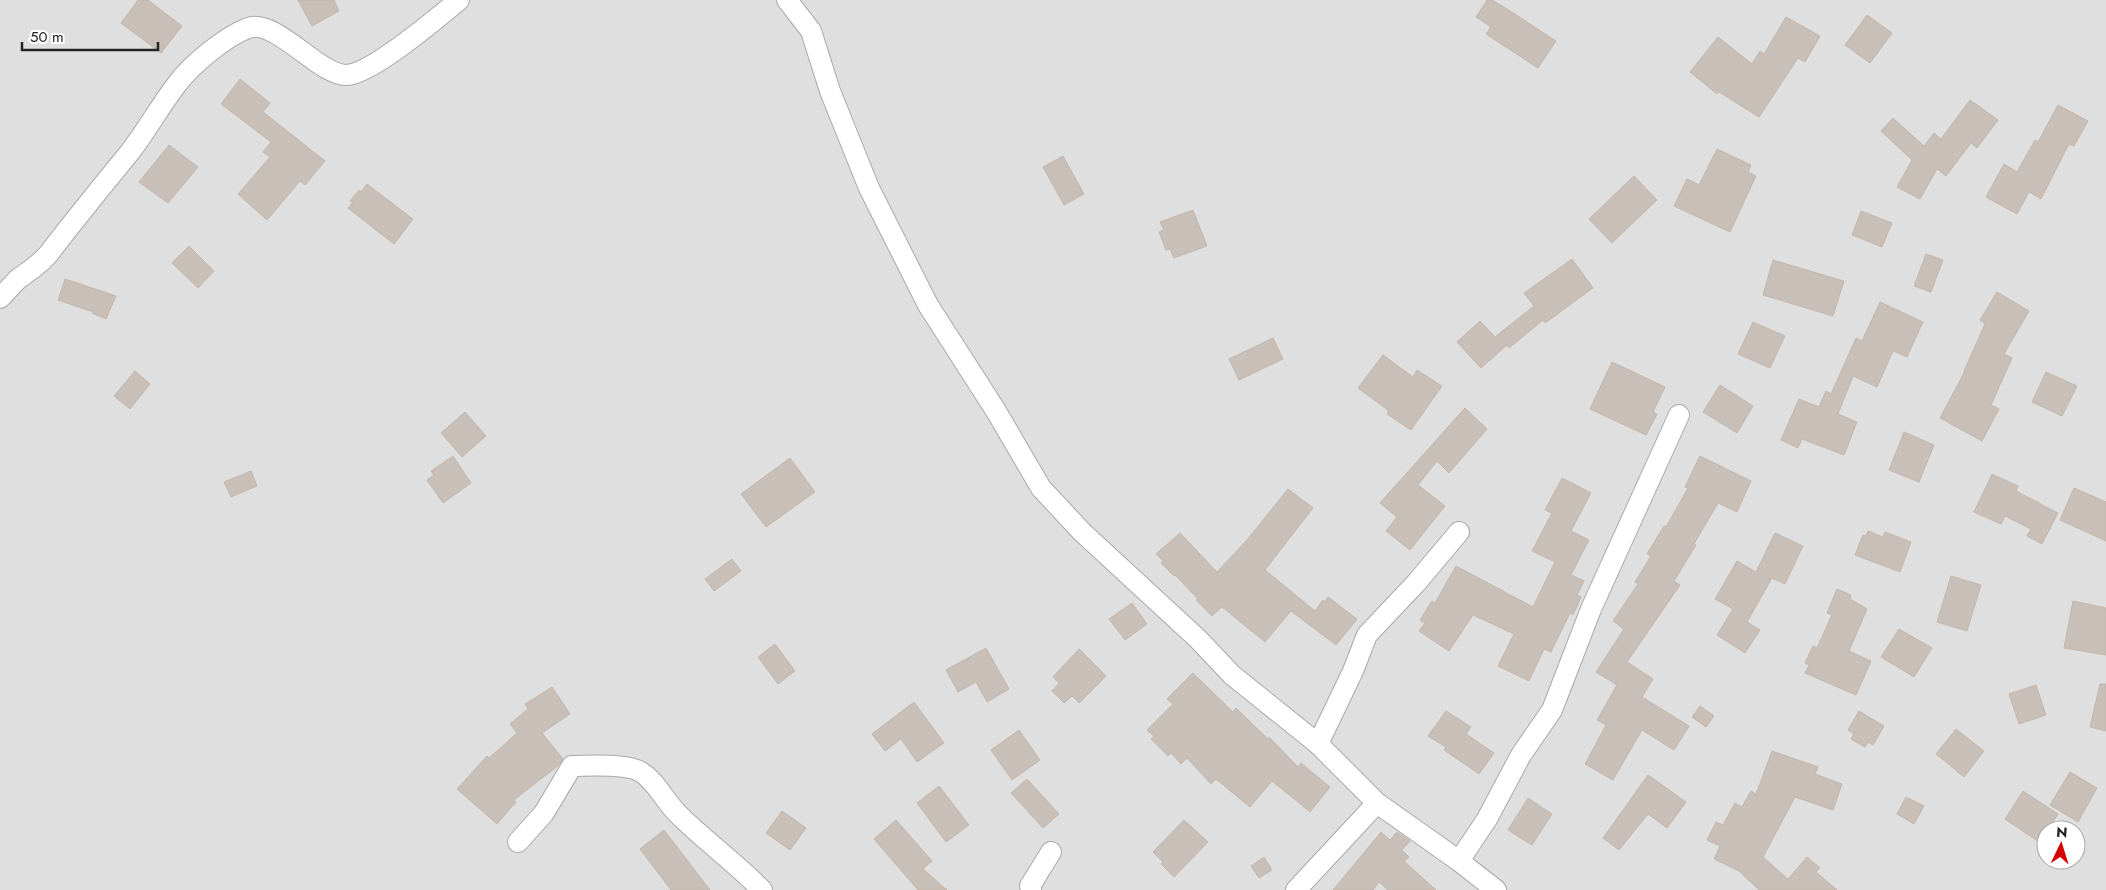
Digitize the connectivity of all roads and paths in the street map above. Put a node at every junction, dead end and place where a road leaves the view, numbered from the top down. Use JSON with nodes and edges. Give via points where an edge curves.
{"nodes":[{"id":1,"x":460,"y":0,"type":"edge"},
{"id":2,"x":787,"y":0,"type":"edge"},
{"id":3,"x":0,"y":298,"type":"edge"},
{"id":4,"x":1679,"y":415,"type":"dead end"},
{"id":5,"x":1459,"y":532,"type":"dead end"},
{"id":6,"x":1318,"y":744,"type":"junction"},
{"id":7,"x":1377,"y":803,"type":"junction"},
{"id":8,"x":518,"y":842,"type":"dead end"},
{"id":9,"x":1051,"y":852,"type":"dead end"},
{"id":10,"x":1459,"y":861,"type":"junction"},
{"id":11,"x":762,"y":890,"type":"edge"},
{"id":12,"x":1031,"y":890,"type":"edge"},
{"id":13,"x":1296,"y":890,"type":"edge"},
{"id":14,"x":1496,"y":890,"type":"edge"}],
"edges":[{"from":1,"to":3,"type":"street","via":[[394,52],[363,70],[347,75],[329,71],[270,31],[250,27],[228,37],[178,82],[153,121],[49,254]]},
{"from":2,"to":6,"type":"street","via":[[811,31],[830,91],[869,188],[928,305],[996,411],[1040,488],[1232,675]]},
{"from":4,"to":10,"type":"street","via":[[1591,609],[1552,710],[1521,755],[1487,819]]},
{"from":5,"to":6,"type":"street","via":[[1367,635]]},
{"from":6,"to":7,"type":"street"},
{"from":7,"to":10,"type":"street"},
{"from":7,"to":13,"type":"street"},
{"from":8,"to":11,"type":"street","via":[[544,813],[572,766],[626,768],[640,771],[654,782],[678,814]]},
{"from":9,"to":12,"type":"street","via":[[1030,886]]},
{"from":10,"to":14,"type":"street"}]}
